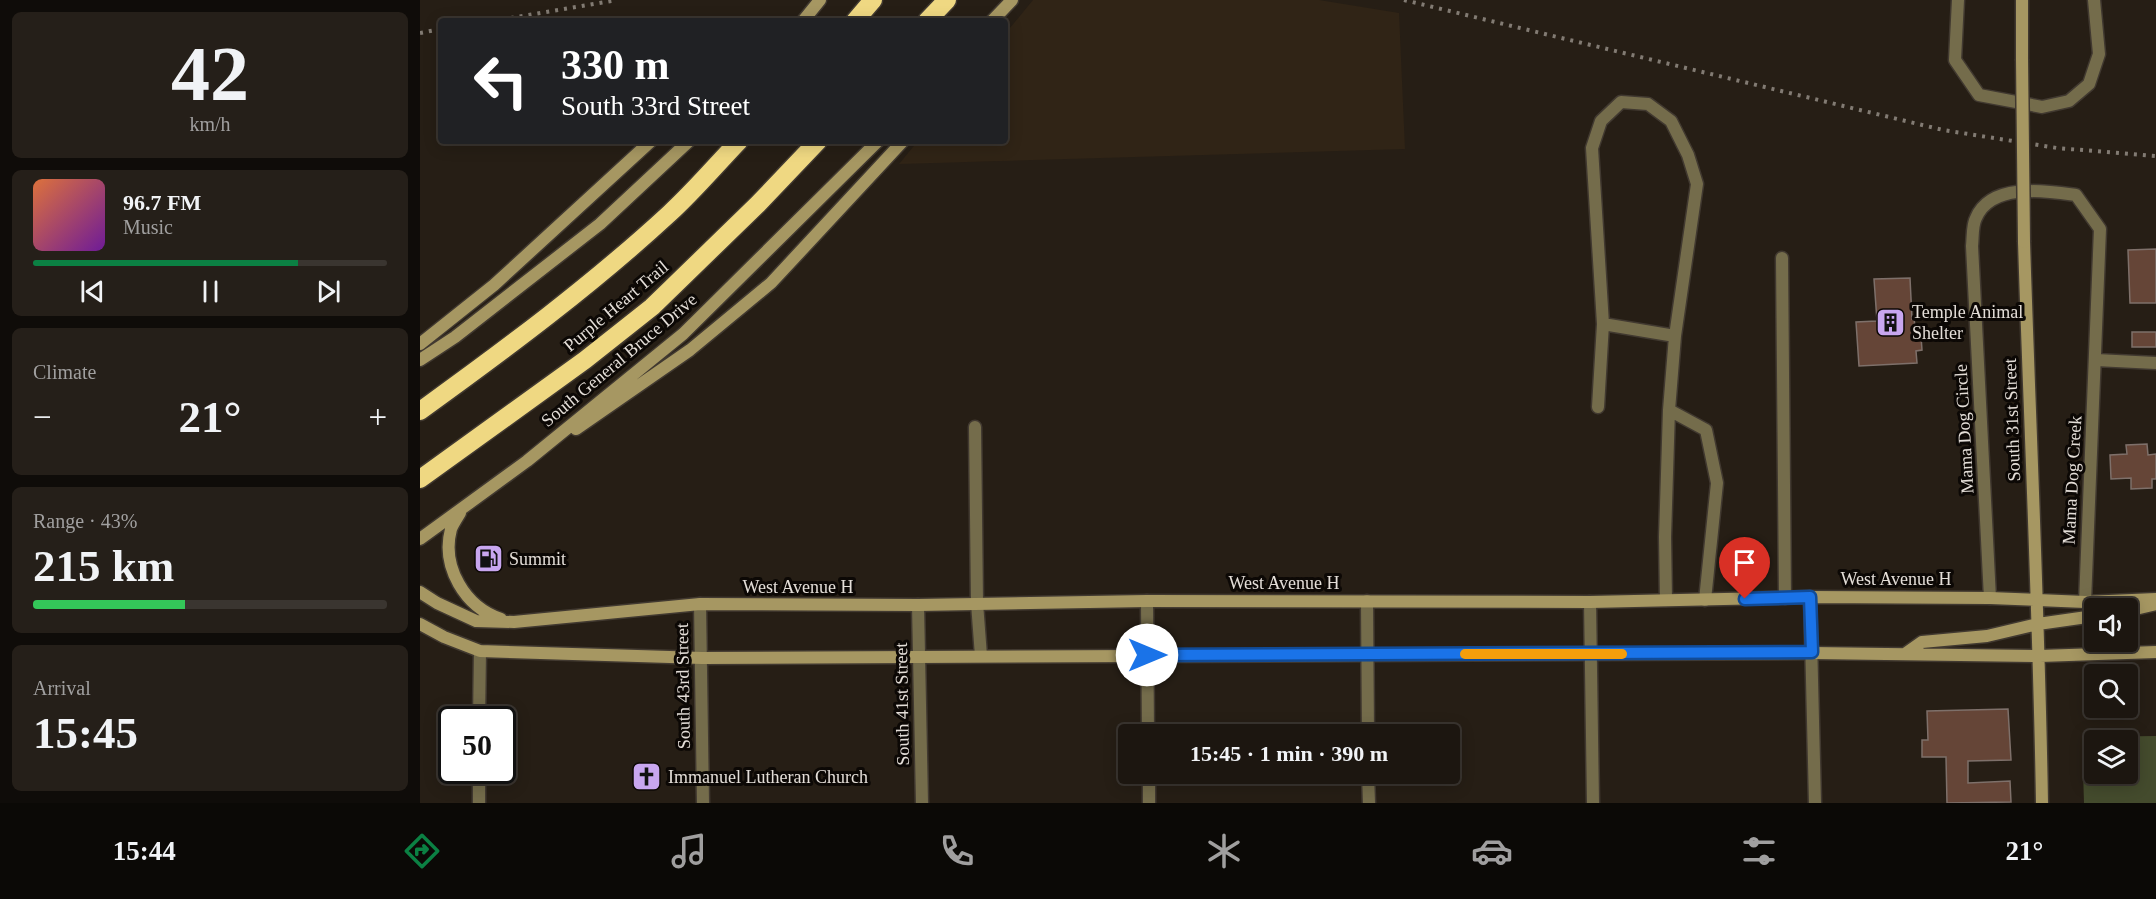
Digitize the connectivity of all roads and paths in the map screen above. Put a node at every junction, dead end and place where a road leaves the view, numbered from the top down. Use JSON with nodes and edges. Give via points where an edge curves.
{"nodes":[{"id":1,"x":820,"y":0,"type":"edge"},
{"id":2,"x":873,"y":0,"type":"edge"},
{"id":3,"x":947,"y":0,"type":"edge"},
{"id":4,"x":1012,"y":0,"type":"edge"},
{"id":5,"x":1958,"y":0,"type":"edge"},
{"id":6,"x":2022,"y":0,"type":"edge"},
{"id":7,"x":2094,"y":0,"type":"edge"},
{"id":8,"x":805,"y":18,"type":"edge"},
{"id":9,"x":858,"y":18,"type":"edge"},
{"id":10,"x":930,"y":18,"type":"edge"},
{"id":11,"x":995,"y":18,"type":"edge"},
{"id":12,"x":648,"y":144,"type":"edge"},
{"id":13,"x":685,"y":144,"type":"edge"},
{"id":14,"x":736,"y":144,"type":"edge"},
{"id":15,"x":815,"y":144,"type":"edge"},
{"id":16,"x":875,"y":144,"type":"edge"},
{"id":17,"x":900,"y":144,"type":"edge"},
{"id":18,"x":1782,"y":258,"type":"dead end"},
{"id":19,"x":1603,"y":324,"type":"junction"},
{"id":20,"x":1675,"y":336,"type":"junction"},
{"id":21,"x":420,"y":345,"type":"edge"},
{"id":22,"x":420,"y":360,"type":"edge"},
{"id":23,"x":2096,"y":360,"type":"junction"},
{"id":24,"x":2156,"y":363,"type":"edge"},
{"id":25,"x":1598,"y":407,"type":"dead end"},
{"id":26,"x":1669,"y":410,"type":"junction"},
{"id":27,"x":420,"y":411,"type":"edge"},
{"id":28,"x":975,"y":427,"type":"dead end"},
{"id":29,"x":527,"y":461,"type":"junction"},
{"id":30,"x":420,"y":479,"type":"edge"},
{"id":31,"x":464,"y":507,"type":"junction"},
{"id":32,"x":420,"y":539,"type":"edge"},
{"id":33,"x":420,"y":592,"type":"edge"},
{"id":34,"x":1810,"y":597,"type":"junction"},
{"id":35,"x":1785,"y":598,"type":"junction"},
{"id":36,"x":1990,"y":598,"type":"junction"},
{"id":37,"x":2085,"y":598,"type":"edge"},
{"id":38,"x":2036,"y":599,"type":"junction"},
{"id":39,"x":2156,"y":599,"type":"edge"},
{"id":40,"x":1666,"y":600,"type":"junction"},
{"id":41,"x":1705,"y":600,"type":"junction"},
{"id":42,"x":2138,"y":600,"type":"edge"},
{"id":43,"x":1147,"y":601,"type":"junction"},
{"id":44,"x":1367,"y":601,"type":"junction"},
{"id":45,"x":1590,"y":602,"type":"junction"},
{"id":46,"x":2084,"y":602,"type":"edge"},
{"id":47,"x":977,"y":603,"type":"junction"},
{"id":48,"x":700,"y":604,"type":"junction"},
{"id":49,"x":2156,"y":604,"type":"edge"},
{"id":50,"x":918,"y":605,"type":"junction"},
{"id":51,"x":2138,"y":608,"type":"edge"},
{"id":52,"x":2084,"y":617,"type":"edge"},
{"id":53,"x":514,"y":622,"type":"junction"},
{"id":54,"x":420,"y":624,"type":"edge"},
{"id":55,"x":2038,"y":624,"type":"junction"},
{"id":56,"x":480,"y":651,"type":"junction"},
{"id":57,"x":1812,"y":652,"type":"junction"},
{"id":58,"x":2156,"y":652,"type":"edge"},
{"id":59,"x":1367,"y":654,"type":"junction"},
{"id":60,"x":1591,"y":654,"type":"junction"},
{"id":61,"x":1905,"y":654,"type":"junction"},
{"id":62,"x":1147,"y":655,"type":"junction"},
{"id":63,"x":920,"y":656,"type":"junction"},
{"id":64,"x":981,"y":656,"type":"junction"},
{"id":65,"x":2040,"y":656,"type":"junction"},
{"id":66,"x":702,"y":658,"type":"junction"},
{"id":67,"x":479,"y":706,"type":"edge"},
{"id":68,"x":1148,"y":724,"type":"edge"},
{"id":69,"x":1368,"y":724,"type":"edge"},
{"id":70,"x":479,"y":784,"type":"edge"},
{"id":71,"x":1149,"y":784,"type":"edge"},
{"id":72,"x":1368,"y":784,"type":"edge"},
{"id":73,"x":479,"y":803,"type":"edge"},
{"id":74,"x":703,"y":803,"type":"edge"},
{"id":75,"x":922,"y":803,"type":"edge"},
{"id":76,"x":1149,"y":803,"type":"edge"},
{"id":77,"x":1369,"y":803,"type":"edge"},
{"id":78,"x":1593,"y":803,"type":"edge"},
{"id":79,"x":1815,"y":803,"type":"edge"},
{"id":80,"x":2042,"y":803,"type":"edge"}],
"edges":[{"from":1,"to":8,"type":"main road"},
{"from":2,"to":9,"type":"highway"},
{"from":3,"to":10,"type":"highway"},
{"from":4,"to":11,"type":"main road"},
{"from":5,"to":7,"type":"street","via":[[1955,60],[1979,95],[2042,107],[2069,101],[2089,84],[2099,54]]},
{"from":6,"to":38,"type":"main road","name":"South 31st Street","bridge":true,"via":[[2024,242]]},
{"from":12,"to":21,"type":"main road","via":[[494,285]]},
{"from":13,"to":22,"type":"main road","via":[[600,224]]},
{"from":14,"to":27,"type":"highway","name":"Purple Heart Trail","via":[[671,212],[595,279]]},
{"from":15,"to":30,"type":"highway","name":"Purple Heart Trail","via":[[652,308]]},
{"from":16,"to":29,"type":"main road","name":"South General Bruce Drive","via":[[683,334]]},
{"from":17,"to":29,"type":"main road","via":[[771,284],[690,350]]},
{"from":18,"to":35,"type":"street"},
{"from":19,"to":20,"type":"street"},
{"from":19,"to":20,"type":"street","via":[[1592,148],[1601,121],[1621,102],[1648,104],[1671,121],[1698,184]]},
{"from":19,"to":25,"type":"street"},
{"from":20,"to":26,"type":"street"},
{"from":23,"to":24,"type":"street"},
{"from":23,"to":36,"type":"street","name":"Mama Dog Circle","via":[[2100,229],[2076,195],[2033,190],[2000,195],[1984,205],[1975,218],[1972,246]]},
{"from":23,"to":37,"type":"street","name":"Mama Dog Creek"},
{"from":26,"to":40,"type":"street"},
{"from":26,"to":41,"type":"street","via":[[1706,430],[1717,483]]},
{"from":28,"to":47,"type":"street"},
{"from":29,"to":31,"type":"main road","name":"South General Bruce Drive"},
{"from":31,"to":32,"type":"main road","name":"South General Bruce Drive"},
{"from":31,"to":53,"type":"main road","via":[[451,528],[449,554],[455,579],[469,600],[490,615]]},
{"from":33,"to":53,"type":"main road","name":"West Avenue H","via":[[476,621]]},
{"from":34,"to":35,"type":"main road","name":"West Avenue H"},
{"from":34,"to":36,"type":"main road","name":"West Avenue H"},
{"from":34,"to":57,"type":"street"},
{"from":35,"to":41,"type":"main road","name":"West Avenue H"},
{"from":36,"to":38,"type":"main road","name":"West Avenue H"},
{"from":38,"to":46,"type":"main road","name":"West Avenue H"},
{"from":38,"to":55,"type":"main road","name":"South 31st Street"},
{"from":39,"to":42,"type":"main road","name":"West Avenue H"},
{"from":40,"to":41,"type":"main road","name":"West Avenue H"},
{"from":40,"to":45,"type":"main road","name":"West Avenue H"},
{"from":43,"to":44,"type":"main road","name":"West Avenue H"},
{"from":43,"to":47,"type":"main road","name":"West Avenue H"},
{"from":43,"to":62,"type":"street"},
{"from":44,"to":45,"type":"main road","name":"West Avenue H"},
{"from":44,"to":59,"type":"street"},
{"from":45,"to":60,"type":"street"},
{"from":47,"to":50,"type":"main road","name":"West Avenue H"},
{"from":47,"to":64,"type":"street"},
{"from":48,"to":50,"type":"main road","name":"West Avenue H"},
{"from":48,"to":53,"type":"main road","name":"West Avenue H"},
{"from":48,"to":66,"type":"street","name":"South 43rd Street"},
{"from":49,"to":51,"type":"main road"},
{"from":50,"to":63,"type":"street","name":"South 41st Street"},
{"from":52,"to":55,"type":"main road"},
{"from":54,"to":56,"type":"main road"},
{"from":55,"to":61,"type":"main road","via":[[1987,636],[1922,642]]},
{"from":55,"to":65,"type":"main road","name":"South 31st Street"},
{"from":56,"to":66,"type":"main road"},
{"from":56,"to":67,"type":"street"},
{"from":57,"to":60,"type":"main road"},
{"from":57,"to":61,"type":"main road"},
{"from":57,"to":79,"type":"street"},
{"from":58,"to":65,"type":"main road"},
{"from":59,"to":60,"type":"main road"},
{"from":59,"to":62,"type":"main road"},
{"from":59,"to":69,"type":"street"},
{"from":60,"to":78,"type":"street"},
{"from":61,"to":65,"type":"main road"},
{"from":62,"to":64,"type":"main road"},
{"from":62,"to":68,"type":"street"},
{"from":63,"to":64,"type":"main road"},
{"from":63,"to":66,"type":"main road"},
{"from":63,"to":75,"type":"street","name":"South 41st Street"},
{"from":65,"to":80,"type":"main road","name":"South 31st Street"},
{"from":66,"to":74,"type":"street","name":"South 43rd Street"},
{"from":70,"to":73,"type":"street"},
{"from":71,"to":76,"type":"street"},
{"from":72,"to":77,"type":"street"}]}
